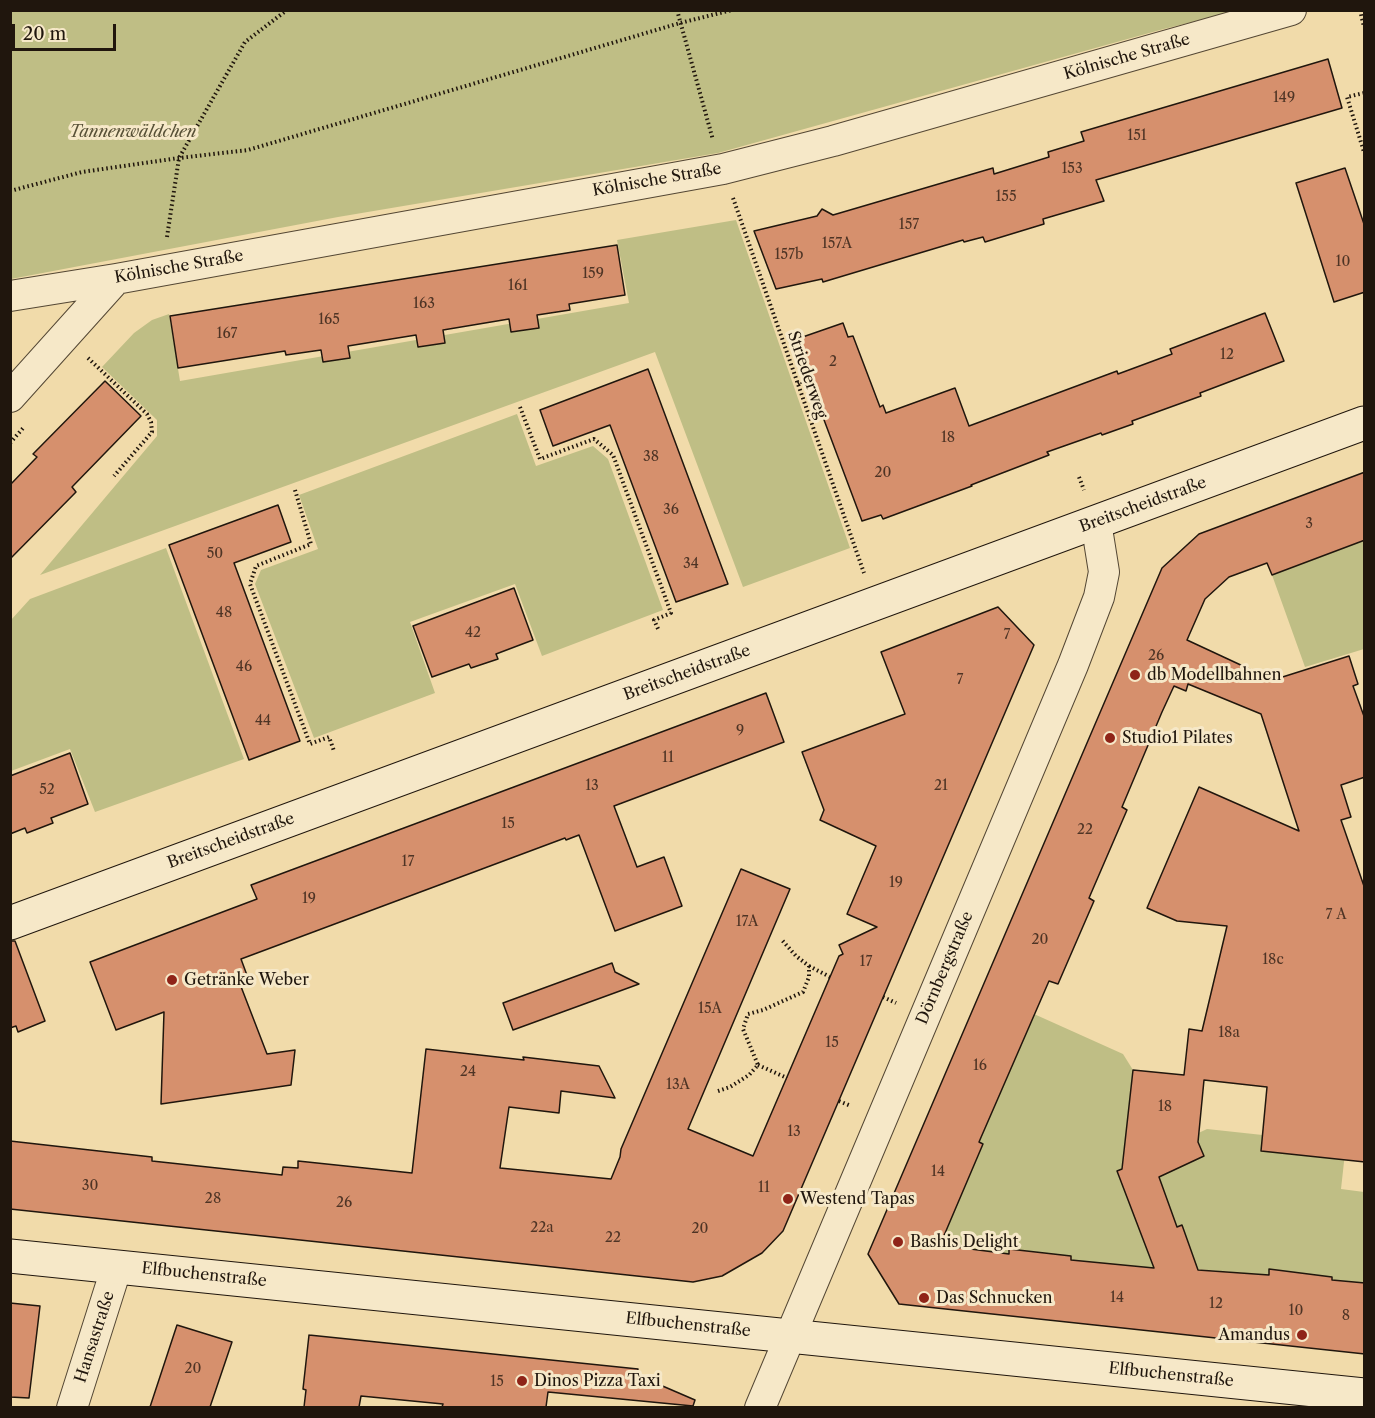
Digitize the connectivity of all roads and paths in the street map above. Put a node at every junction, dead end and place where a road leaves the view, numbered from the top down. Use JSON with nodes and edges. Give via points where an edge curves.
{"nodes":[{"id":1,"x":287,"y":10,"type":"edge"},
{"id":2,"x":677,"y":10,"type":"edge"},
{"id":3,"x":732,"y":10,"type":"edge"},
{"id":4,"x":1291,"y":10,"type":"edge"},
{"id":5,"x":1360,"y":10,"type":"edge"},
{"id":6,"x":680,"y":23,"type":"junction"},
{"id":7,"x":1365,"y":27,"type":"edge"},
{"id":8,"x":1365,"y":93,"type":"edge"},
{"id":9,"x":714,"y":140,"type":"dead end"},
{"id":10,"x":1365,"y":152,"type":"edge"},
{"id":11,"x":179,"y":158,"type":"junction"},
{"id":12,"x":10,"y":191,"type":"edge"},
{"id":13,"x":734,"y":201,"type":"dead end"},
{"id":14,"x":162,"y":270,"type":"junction"},
{"id":15,"x":116,"y":279,"type":"junction"},
{"id":16,"x":10,"y":296,"type":"edge"},
{"id":17,"x":86,"y":357,"type":"dead end"},
{"id":18,"x":798,"y":384,"type":"junction"},
{"id":19,"x":811,"y":384,"type":"dead end"},
{"id":20,"x":10,"y":397,"type":"edge"},
{"id":21,"x":520,"y":407,"type":"dead end"},
{"id":22,"x":1365,"y":423,"type":"edge"},
{"id":23,"x":114,"y":476,"type":"dead end"},
{"id":24,"x":295,"y":490,"type":"dead end"},
{"id":25,"x":1096,"y":522,"type":"junction"},
{"id":26,"x":859,"y":558,"type":"dead end"},
{"id":27,"x":658,"y":632,"type":"dead end"},
{"id":28,"x":334,"y":751,"type":"dead end"},
{"id":29,"x":10,"y":923,"type":"edge"},
{"id":30,"x":781,"y":939,"type":"dead end"},
{"id":31,"x":809,"y":966,"type":"junction"},
{"id":32,"x":830,"y":977,"type":"dead end"},
{"id":33,"x":758,"y":1065,"type":"junction"},
{"id":34,"x":787,"y":1078,"type":"dead end"},
{"id":35,"x":718,"y":1091,"type":"dead end"},
{"id":36,"x":10,"y":1256,"type":"edge"},
{"id":37,"x":117,"y":1266,"type":"junction"},
{"id":38,"x":791,"y":1336,"type":"junction"},
{"id":39,"x":1365,"y":1395,"type":"edge"},
{"id":40,"x":72,"y":1407,"type":"edge"},
{"id":41,"x":760,"y":1407,"type":"edge"}],
"edges":[{"from":1,"to":11,"type":"path","via":[[245,42]]},
{"from":2,"to":6,"type":"path"},
{"from":3,"to":6,"type":"path"},
{"from":4,"to":14,"type":"street","name":"Kölnische Straße","via":[[723,169]]},
{"from":5,"to":7,"type":"path"},
{"from":6,"to":9,"type":"path"},
{"from":6,"to":11,"type":"path","via":[[248,150]]},
{"from":8,"to":10,"type":"path","via":[[1347,97]]},
{"from":11,"to":12,"type":"path","via":[[82,172]]},
{"from":11,"to":14,"type":"path"},
{"from":13,"to":18,"type":"path","name":"Striederweg"},
{"from":14,"to":15,"type":"street","name":"Kölnische Straße"},
{"from":15,"to":16,"type":"street","name":"Kölnische Straße"},
{"from":15,"to":20,"type":"street"},
{"from":17,"to":23,"type":"path","via":[[152,422],[152,432]]},
{"from":18,"to":19,"type":"path"},
{"from":18,"to":26,"type":"path","name":"Striederweg"},
{"from":21,"to":27,"type":"path","via":[[540,459],[594,439],[613,455],[671,613],[654,620]]},
{"from":22,"to":25,"type":"main road","name":"Breitscheidstraße"},
{"from":24,"to":28,"type":"path","via":[[311,544],[256,566],[250,584],[310,744],[329,737]]},
{"from":25,"to":29,"type":"main road","name":"Breitscheidstraße"},
{"from":25,"to":38,"type":"street","name":"Dörnbergstraße","via":[[1104,572],[1099,597]]},
{"from":30,"to":31,"type":"path"},
{"from":31,"to":32,"type":"path"},
{"from":31,"to":33,"type":"path","via":[[802,992],[748,1014],[743,1029]]},
{"from":33,"to":34,"type":"path"},
{"from":33,"to":35,"type":"path","via":[[749,1075]]},
{"from":36,"to":37,"type":"main road","name":"Elfbuchenstraße"},
{"from":37,"to":38,"type":"main road","name":"Elfbuchenstraße"},
{"from":37,"to":40,"type":"street","name":"Hansastraße"},
{"from":38,"to":39,"type":"main road","name":"Elfbuchenstraße"},
{"from":38,"to":41,"type":"street","name":"Dörnbergstraße"}]}
